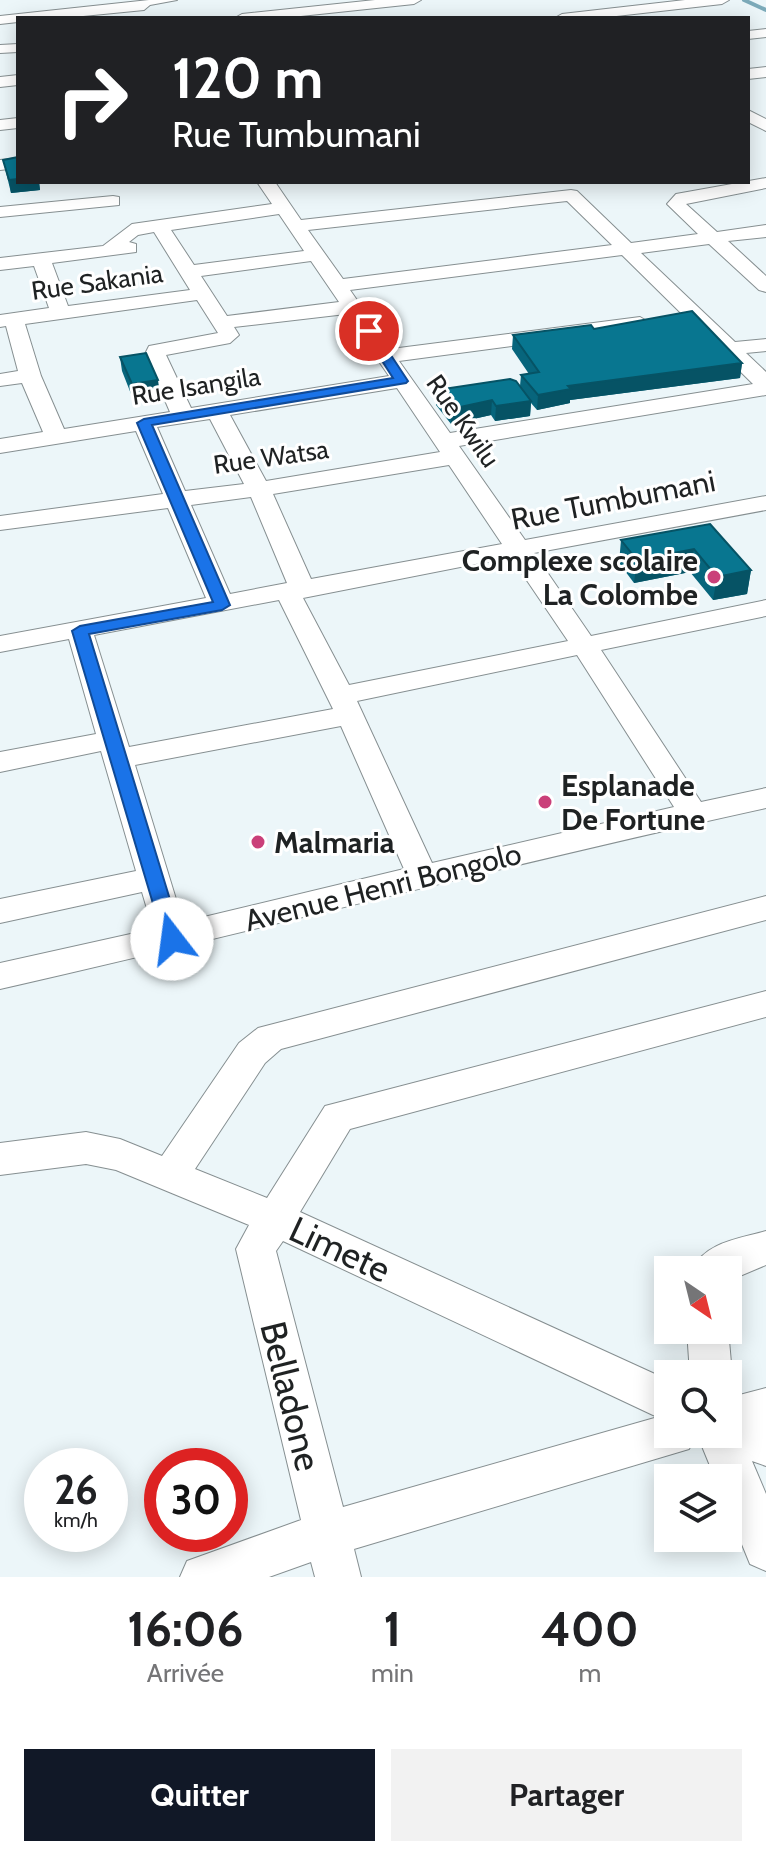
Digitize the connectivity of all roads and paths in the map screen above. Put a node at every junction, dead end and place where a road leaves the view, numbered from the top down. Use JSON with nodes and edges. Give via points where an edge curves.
{"nodes":[{"id":1,"x":170,"y":0,"type":"edge"},
{"id":2,"x":414,"y":0,"type":"edge"},
{"id":3,"x":722,"y":0,"type":"edge"},
{"id":4,"x":150,"y":3,"type":"edge"},
{"id":5,"x":53,"y":16,"type":"edge"},
{"id":6,"x":261,"y":16,"type":"edge"},
{"id":7,"x":580,"y":16,"type":"edge"},
{"id":8,"x":766,"y":183,"type":"edge"},
{"id":9,"x":105,"y":184,"type":"edge"},
{"id":10,"x":267,"y":184,"type":"edge"},
{"id":11,"x":113,"y":201,"type":"junction"},
{"id":12,"x":0,"y":212,"type":"edge"},
{"id":13,"x":290,"y":217,"type":"junction"},
{"id":14,"x":159,"y":225,"type":"junction"},
{"id":15,"x":132,"y":230,"type":"junction"},
{"id":16,"x":766,"y":231,"type":"edge"},
{"id":17,"x":712,"y":239,"type":"junction"},
{"id":18,"x":171,"y":244,"type":"junction"},
{"id":19,"x":628,"y":249,"type":"junction"},
{"id":20,"x":108,"y":251,"type":"junction"},
{"id":21,"x":317,"y":255,"type":"junction"},
{"id":22,"x":41,"y":259,"type":"junction"},
{"id":23,"x":0,"y":264,"type":"edge"},
{"id":24,"x":188,"y":272,"type":"junction"},
{"id":25,"x":336,"y":286,"type":"junction"},
{"id":26,"x":766,"y":286,"type":"edge"},
{"id":27,"x":201,"y":294,"type":"junction"},
{"id":28,"x":351,"y":307,"type":"junction"},
{"id":29,"x":61,"y":313,"type":"junction"},
{"id":30,"x":694,"y":316,"type":"junction"},
{"id":31,"x":7,"y":320,"type":"edge"},
{"id":32,"x":219,"y":323,"type":"junction"},
{"id":33,"x":766,"y":345,"type":"edge"},
{"id":34,"x":730,"y":349,"type":"junction"},
{"id":35,"x":386,"y":356,"type":"junction"},
{"id":36,"x":30,"y":376,"type":"junction"},
{"id":37,"x":0,"y":380,"type":"edge"},
{"id":38,"x":401,"y":381,"type":"junction"},
{"id":39,"x":766,"y":386,"type":"edge"},
{"id":40,"x":217,"y":411,"type":"junction"},
{"id":41,"x":183,"y":416,"type":"junction"},
{"id":42,"x":144,"y":423,"type":"junction"},
{"id":43,"x":56,"y":437,"type":"junction"},
{"id":44,"x":0,"y":446,"type":"edge"},
{"id":45,"x":449,"y":449,"type":"junction"},
{"id":46,"x":259,"y":489,"type":"junction"},
{"id":47,"x":177,"y":497,"type":"junction"},
{"id":48,"x":766,"y":503,"type":"edge"},
{"id":49,"x":0,"y":523,"type":"edge"},
{"id":50,"x":520,"y":551,"type":"junction"},
{"id":51,"x":296,"y":592,"type":"junction"},
{"id":52,"x":222,"y":605,"type":"junction"},
{"id":53,"x":766,"y":608,"type":"edge"},
{"id":54,"x":80,"y":631,"type":"junction"},
{"id":55,"x":0,"y":644,"type":"edge"},
{"id":56,"x":585,"y":646,"type":"junction"},
{"id":57,"x":345,"y":705,"type":"junction"},
{"id":58,"x":115,"y":749,"type":"junction"},
{"id":59,"x":0,"y":762,"type":"edge"},
{"id":60,"x":766,"y":798,"type":"edge"},
{"id":61,"x":693,"y":813,"type":"junction"},
{"id":62,"x":422,"y":875,"type":"junction"},
{"id":63,"x":155,"y":878,"type":"junction"},
{"id":64,"x":766,"y":908,"type":"edge"},
{"id":65,"x":0,"y":911,"type":"edge"},
{"id":66,"x":172,"y":939,"type":"junction"},
{"id":67,"x":0,"y":976,"type":"edge"},
{"id":68,"x":766,"y":1004,"type":"edge"},
{"id":69,"x":0,"y":1159,"type":"edge"},
{"id":70,"x":169,"y":1177,"type":"junction"},
{"id":71,"x":276,"y":1219,"type":"junction"},
{"id":72,"x":766,"y":1248,"type":"edge"},
{"id":73,"x":741,"y":1256,"type":"edge"},
{"id":74,"x":654,"y":1394,"type":"edge"},
{"id":75,"x":766,"y":1408,"type":"edge"},
{"id":76,"x":742,"y":1415,"type":"edge"},
{"id":77,"x":742,"y":1435,"type":"edge"},
{"id":78,"x":654,"y":1440,"type":"edge"},
{"id":79,"x":766,"y":1445,"type":"edge"},
{"id":80,"x":725,"y":1448,"type":"edge"},
{"id":81,"x":326,"y":1534,"type":"junction"},
{"id":82,"x":766,"y":1548,"type":"edge"},
{"id":83,"x":203,"y":1577,"type":"edge"},
{"id":84,"x":338,"y":1577,"type":"edge"}],
"edges":[{"from":1,"to":4,"type":"street"},
{"from":2,"to":6,"type":"street"},
{"from":3,"to":7,"type":"street"},
{"from":4,"to":5,"type":"street"},
{"from":8,"to":17,"type":"street","via":[[676,201]]},
{"from":9,"to":11,"type":"street"},
{"from":10,"to":13,"type":"street","name":"Rue Kwilu"},
{"from":11,"to":12,"type":"street"},
{"from":11,"to":15,"type":"street"},
{"from":13,"to":14,"type":"street"},
{"from":13,"to":19,"type":"street","via":[[571,195]]},
{"from":13,"to":21,"type":"street","name":"Rue Kwilu"},
{"from":14,"to":15,"type":"street"},
{"from":14,"to":18,"type":"street"},
{"from":15,"to":20,"type":"street"},
{"from":16,"to":17,"type":"street"},
{"from":17,"to":19,"type":"street"},
{"from":17,"to":26,"type":"street"},
{"from":18,"to":20,"type":"street"},
{"from":18,"to":24,"type":"street"},
{"from":19,"to":25,"type":"street"},
{"from":19,"to":30,"type":"street"},
{"from":20,"to":22,"type":"street"},
{"from":21,"to":24,"type":"street"},
{"from":21,"to":25,"type":"street","name":"Rue Kwilu"},
{"from":22,"to":23,"type":"street"},
{"from":22,"to":29,"type":"street"},
{"from":24,"to":27,"type":"street"},
{"from":25,"to":28,"type":"street","name":"Rue Kwilu"},
{"from":27,"to":29,"type":"street","name":"Rue Sakania"},
{"from":27,"to":32,"type":"street"},
{"from":28,"to":32,"type":"street"},
{"from":28,"to":35,"type":"street","name":"Rue Kwilu"},
{"from":29,"to":31,"type":"street","name":"Rue Sakania"},
{"from":30,"to":34,"type":"street"},
{"from":30,"to":35,"type":"street"},
{"from":31,"to":36,"type":"street"},
{"from":32,"to":41,"type":"street","via":[[229,335],[223,339],[156,350]]},
{"from":33,"to":34,"type":"street"},
{"from":34,"to":39,"type":"street"},
{"from":35,"to":38,"type":"street","name":"Rue Kwilu"},
{"from":36,"to":37,"type":"street"},
{"from":36,"to":43,"type":"street"},
{"from":38,"to":40,"type":"street","name":"Rue Isangila"},
{"from":38,"to":45,"type":"street","name":"Rue Kwilu"},
{"from":39,"to":45,"type":"street","name":"Rue Watsa"},
{"from":40,"to":41,"type":"street","name":"Rue Isangila"},
{"from":40,"to":46,"type":"street"},
{"from":41,"to":42,"type":"street","name":"Rue Isangila"},
{"from":42,"to":43,"type":"street","name":"Rue Isangila"},
{"from":42,"to":47,"type":"street"},
{"from":43,"to":44,"type":"street","name":"Rue Isangila"},
{"from":45,"to":46,"type":"street","name":"Rue Watsa"},
{"from":45,"to":50,"type":"street","name":"Rue Kwilu"},
{"from":46,"to":47,"type":"street","name":"Rue Watsa"},
{"from":46,"to":51,"type":"street"},
{"from":47,"to":49,"type":"street","name":"Rue Watsa"},
{"from":47,"to":52,"type":"street"},
{"from":48,"to":50,"type":"street","name":"Rue Tumbumani"},
{"from":50,"to":51,"type":"street","name":"Rue Tumbumani"},
{"from":50,"to":56,"type":"street","name":"Rue Kwilu"},
{"from":51,"to":52,"type":"street","name":"Rue Tumbumani"},
{"from":51,"to":57,"type":"street"},
{"from":52,"to":54,"type":"street","name":"Rue Tumbumani"},
{"from":53,"to":56,"type":"street"},
{"from":54,"to":55,"type":"street","name":"Rue Tumbumani"},
{"from":54,"to":58,"type":"street"},
{"from":56,"to":57,"type":"street"},
{"from":56,"to":61,"type":"street","name":"Rue Kwilu"},
{"from":57,"to":58,"type":"street"},
{"from":57,"to":62,"type":"street"},
{"from":58,"to":59,"type":"street"},
{"from":58,"to":63,"type":"street"},
{"from":60,"to":61,"type":"street","name":"Avenue Henri Bongolo"},
{"from":61,"to":62,"type":"street","name":"Avenue Henri Bongolo"},
{"from":62,"to":66,"type":"street","name":"Avenue Henri Bongolo"},
{"from":63,"to":65,"type":"street"},
{"from":63,"to":66,"type":"street"},
{"from":64,"to":70,"type":"street","via":[[270,1038],[252,1053]]},
{"from":66,"to":67,"type":"street","name":"Avenue Henri Bongolo"},
{"from":68,"to":71,"type":"street","name":"Belladone","via":[[345,1113]]},
{"from":69,"to":70,"type":"street","name":"Limete","via":[[103,1149]]},
{"from":70,"to":71,"type":"street","name":"Limete"},
{"from":71,"to":74,"type":"street","name":"Limete"},
{"from":71,"to":81,"type":"street","name":"Belladone","via":[[260,1241],[257,1258]]},
{"from":72,"to":73,"type":"street"},
{"from":75,"to":76,"type":"street"},
{"from":77,"to":79,"type":"street"},
{"from":78,"to":81,"type":"street"},
{"from":80,"to":82,"type":"street"},
{"from":81,"to":83,"type":"street"},
{"from":81,"to":84,"type":"street","name":"Belladone"}]}
